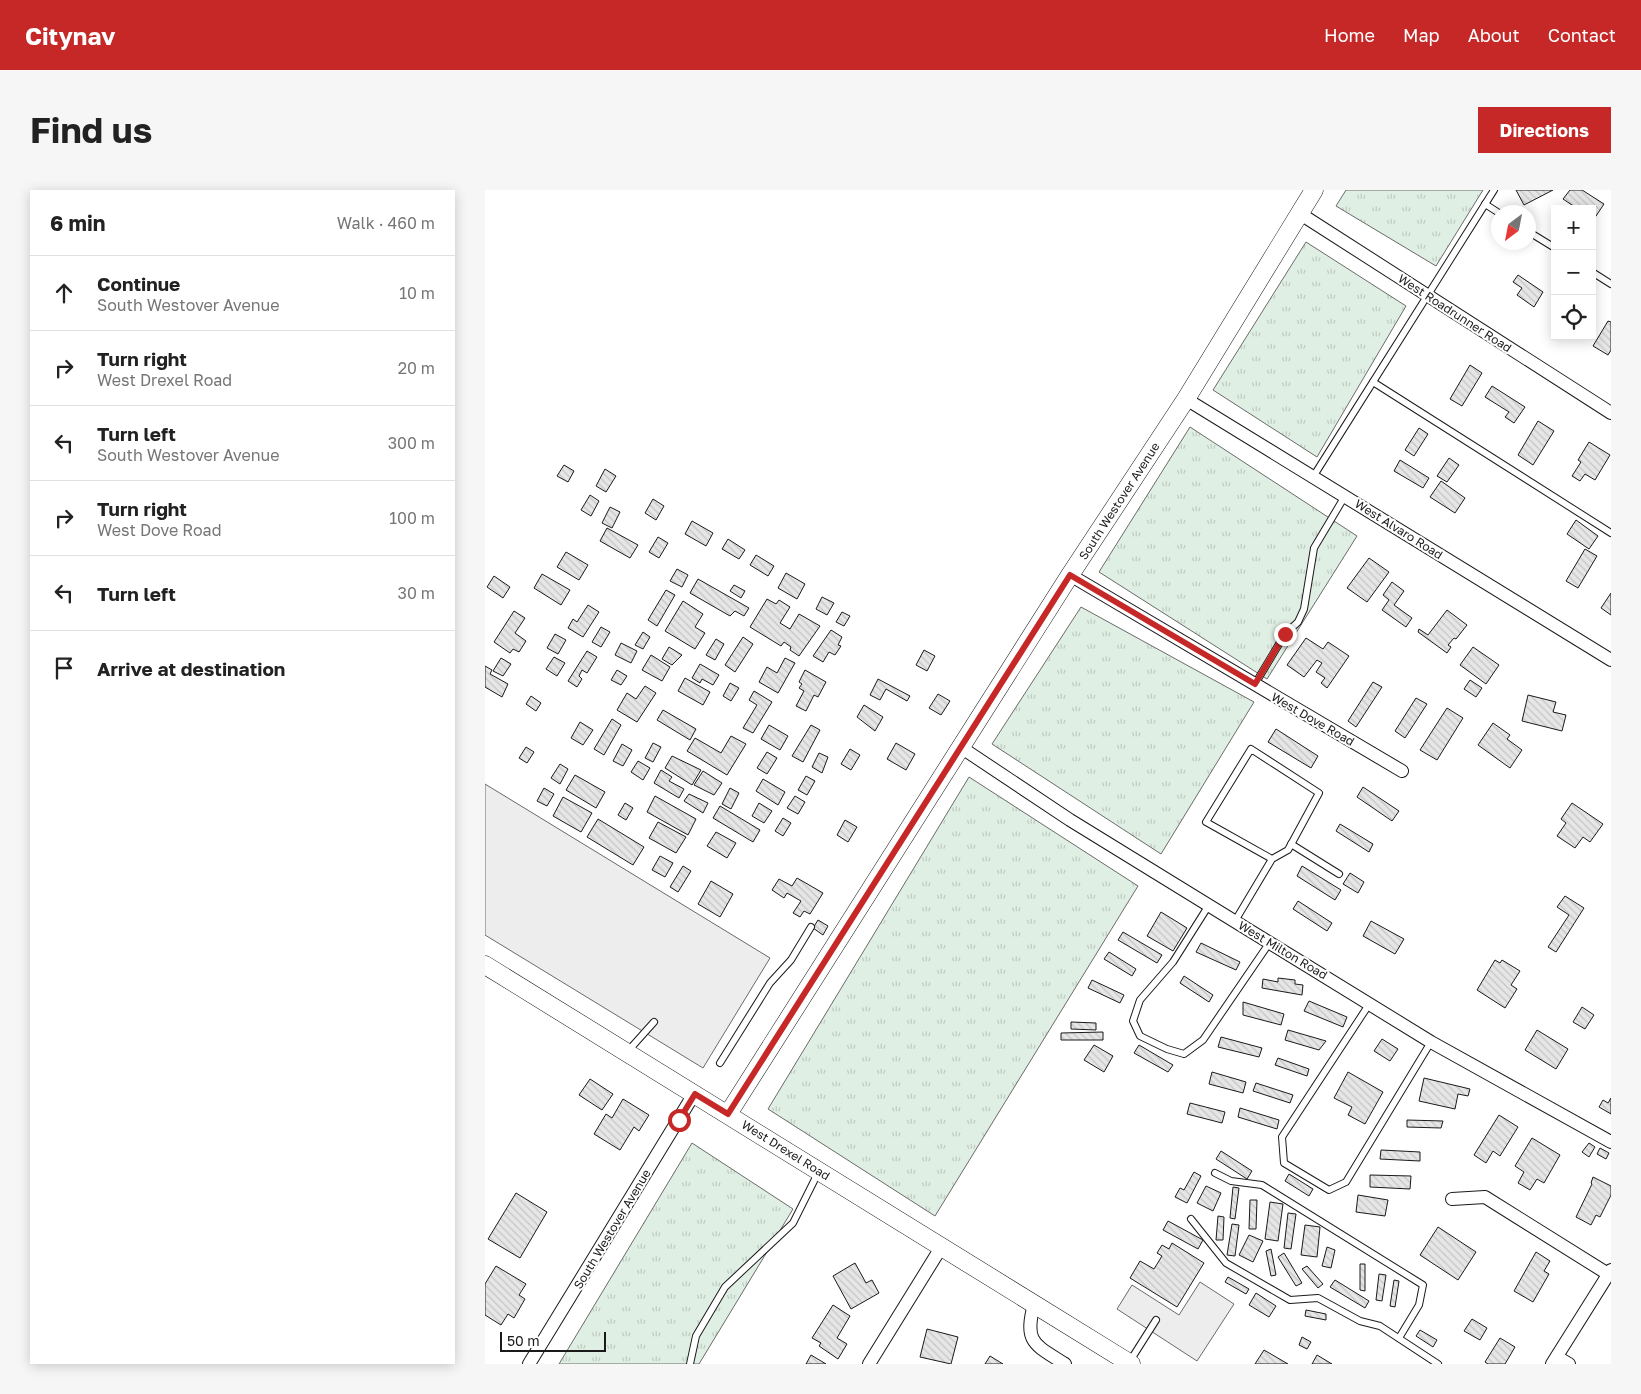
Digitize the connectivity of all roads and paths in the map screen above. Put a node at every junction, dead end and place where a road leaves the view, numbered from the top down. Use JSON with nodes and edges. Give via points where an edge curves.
{"nodes":[{"id":1,"x":1314,"y":190,"type":"edge"},
{"id":2,"x":1494,"y":190,"type":"edge"},
{"id":3,"x":1485,"y":204,"type":"junction"},
{"id":4,"x":1491,"y":208,"type":"edge"},
{"id":5,"x":1299,"y":213,"type":"junction"},
{"id":6,"x":1536,"y":236,"type":"edge"},
{"id":7,"x":1551,"y":246,"type":"edge"},
{"id":8,"x":1596,"y":275,"type":"edge"},
{"id":9,"x":1611,"y":284,"type":"edge"},
{"id":10,"x":1427,"y":295,"type":"junction"},
{"id":11,"x":1373,"y":382,"type":"junction"},
{"id":12,"x":1186,"y":399,"type":"junction"},
{"id":13,"x":1611,"y":413,"type":"edge"},
{"id":14,"x":1313,"y":477,"type":"junction"},
{"id":15,"x":1345,"y":496,"type":"junction"},
{"id":16,"x":1611,"y":533,"type":"edge"},
{"id":17,"x":1070,"y":575,"type":"junction"},
{"id":18,"x":1611,"y":660,"type":"edge"},
{"id":19,"x":1255,"y":684,"type":"junction"},
{"id":20,"x":962,"y":748,"type":"junction"},
{"id":21,"x":1401,"y":770,"type":"dead end"},
{"id":22,"x":1291,"y":844,"type":"junction"},
{"id":23,"x":1272,"y":860,"type":"junction"},
{"id":24,"x":1339,"y":874,"type":"dead end"},
{"id":25,"x":1210,"y":905,"type":"junction"},
{"id":26,"x":1235,"y":921,"type":"junction"},
{"id":27,"x":811,"y":927,"type":"dead end"},
{"id":28,"x":1270,"y":942,"type":"junction"},
{"id":29,"x":485,"y":966,"type":"edge"},
{"id":30,"x":1370,"y":1003,"type":"junction"},
{"id":31,"x":654,"y":1022,"type":"dead end"},
{"id":32,"x":1431,"y":1042,"type":"junction"},
{"id":33,"x":627,"y":1052,"type":"junction"},
{"id":34,"x":720,"y":1063,"type":"dead end"},
{"id":35,"x":695,"y":1094,"type":"junction"},
{"id":36,"x":728,"y":1114,"type":"junction"},
{"id":37,"x":1611,"y":1142,"type":"edge"},
{"id":38,"x":819,"y":1170,"type":"junction"},
{"id":39,"x":1215,"y":1173,"type":"dead end"},
{"id":40,"x":1452,"y":1199,"type":"dead end"},
{"id":41,"x":1191,"y":1219,"type":"dead end"},
{"id":42,"x":941,"y":1246,"type":"junction"},
{"id":43,"x":1610,"y":1273,"type":"edge"},
{"id":44,"x":1034,"y":1304,"type":"junction"},
{"id":45,"x":1156,"y":1320,"type":"dead end"},
{"id":46,"x":1399,"y":1338,"type":"junction"},
{"id":47,"x":1555,"y":1360,"type":"edge"},
{"id":48,"x":1129,"y":1363,"type":"edge"},
{"id":49,"x":529,"y":1364,"type":"edge"},
{"id":50,"x":690,"y":1364,"type":"edge"},
{"id":51,"x":869,"y":1364,"type":"edge"},
{"id":52,"x":1065,"y":1364,"type":"edge"},
{"id":53,"x":1438,"y":1364,"type":"edge"},
{"id":54,"x":1569,"y":1364,"type":"edge"}],
"edges":[{"from":1,"to":5,"type":"street","name":"South Westover Avenue"},
{"from":2,"to":3,"type":"lane"},
{"from":3,"to":4,"type":"lane"},
{"from":3,"to":10,"type":"lane"},
{"from":5,"to":10,"type":"street","name":"West Roadrunner Road"},
{"from":5,"to":12,"type":"street","name":"South Westover Avenue"},
{"from":6,"to":7,"type":"lane"},
{"from":8,"to":9,"type":"lane"},
{"from":10,"to":11,"type":"lane"},
{"from":10,"to":13,"type":"street","name":"West Roadrunner Road"},
{"from":11,"to":14,"type":"lane"},
{"from":11,"to":16,"type":"lane"},
{"from":12,"to":14,"type":"street","name":"West Alvaro Road"},
{"from":12,"to":17,"type":"street","name":"South Westover Avenue"},
{"from":14,"to":15,"type":"street","name":"West Alvaro Road"},
{"from":15,"to":18,"type":"street","name":"West Alvaro Road"},
{"from":15,"to":19,"type":"lane","via":[[1314,548],[1304,609],[1298,622],[1285,634]]},
{"from":17,"to":19,"type":"street","name":"West Dove Road"},
{"from":17,"to":20,"type":"street","name":"South Westover Avenue"},
{"from":19,"to":21,"type":"street","name":"West Dove Road"},
{"from":20,"to":25,"type":"street","name":"West Milton Road","via":[[1070,820]]},
{"from":20,"to":36,"type":"street","name":"South Westover Avenue"},
{"from":22,"to":23,"type":"lane","via":[[1288,850]]},
{"from":22,"to":23,"type":"lane","via":[[1319,793],[1251,749],[1206,822]]},
{"from":22,"to":24,"type":"lane"},
{"from":23,"to":26,"type":"lane"},
{"from":25,"to":26,"type":"street","name":"West Milton Road"},
{"from":25,"to":28,"type":"lane","via":[[1173,962],[1140,1000],[1133,1021],[1140,1036],[1184,1054],[1197,1045]]},
{"from":26,"to":28,"type":"street","name":"West Milton Road"},
{"from":27,"to":34,"type":"lane","via":[[791,960],[769,983]]},
{"from":28,"to":30,"type":"street","name":"West Milton Road"},
{"from":29,"to":33,"type":"street","name":"West Drexel Road"},
{"from":30,"to":32,"type":"street","name":"West Milton Road"},
{"from":30,"to":32,"type":"lane","via":[[1282,1137],[1284,1163],[1329,1190],[1346,1182]]},
{"from":31,"to":33,"type":"lane"},
{"from":32,"to":37,"type":"street","name":"West Milton Road"},
{"from":33,"to":35,"type":"street","name":"West Drexel Road"},
{"from":35,"to":36,"type":"street","name":"West Drexel Road"},
{"from":35,"to":49,"type":"street","name":"South Westover Avenue"},
{"from":36,"to":38,"type":"street","name":"West Drexel Road"},
{"from":38,"to":42,"type":"street","name":"West Drexel Road"},
{"from":38,"to":50,"type":"lane","via":[[793,1223],[725,1287],[696,1336]]},
{"from":39,"to":46,"type":"lane","via":[[1231,1181],[1262,1185],[1423,1285],[1419,1306]]},
{"from":40,"to":43,"type":"street","via":[[1485,1197]]},
{"from":41,"to":46,"type":"lane","via":[[1226,1263],[1234,1268],[1290,1300],[1318,1298]]},
{"from":42,"to":44,"type":"street","name":"West Drexel Road"},
{"from":42,"to":51,"type":"street"},
{"from":43,"to":47,"type":"street"},
{"from":44,"to":48,"type":"street","name":"West Drexel Road"},
{"from":44,"to":52,"type":"street","via":[[1030,1336],[1040,1348]]},
{"from":45,"to":48,"type":"lane"},
{"from":46,"to":53,"type":"lane"},
{"from":47,"to":54,"type":"street"}]}
